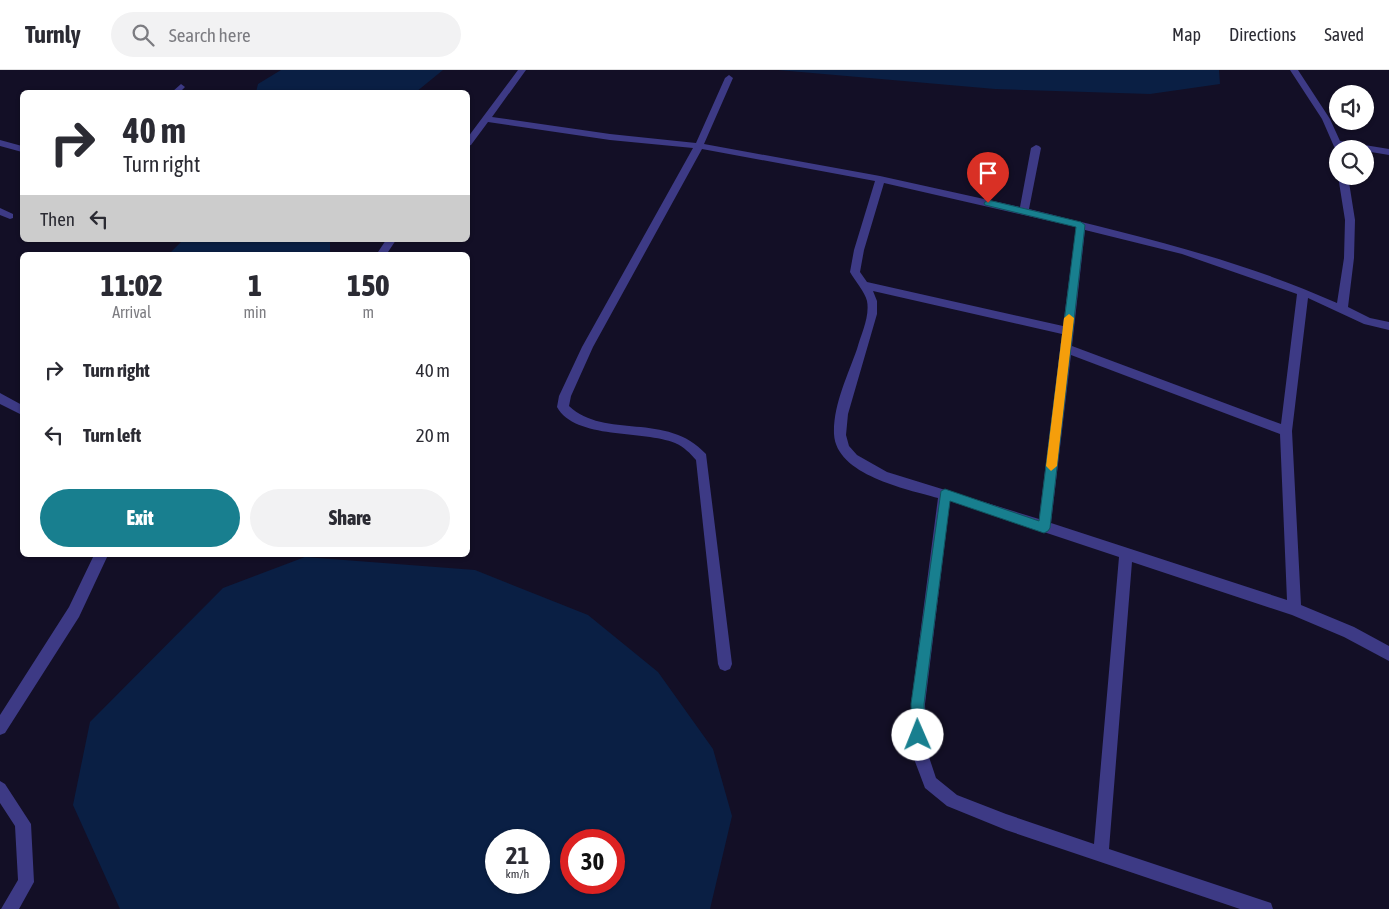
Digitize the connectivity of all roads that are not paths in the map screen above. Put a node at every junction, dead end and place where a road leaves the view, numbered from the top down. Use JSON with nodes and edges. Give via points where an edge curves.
{"nodes":[{"id":1,"x":522,"y":70,"type":"edge"},
{"id":2,"x":1294,"y":70,"type":"edge"},
{"id":3,"x":729,"y":78,"type":"dead end"},
{"id":4,"x":486,"y":119,"type":"junction"},
{"id":5,"x":470,"y":140,"type":"edge"},
{"id":6,"x":1336,"y":140,"type":"edge"},
{"id":7,"x":0,"y":143,"type":"edge"},
{"id":8,"x":699,"y":146,"type":"junction"},
{"id":9,"x":20,"y":148,"type":"edge"},
{"id":10,"x":1036,"y":148,"type":"dead end"},
{"id":11,"x":1374,"y":150,"type":"edge"},
{"id":12,"x":1389,"y":152,"type":"edge"},
{"id":13,"x":880,"y":180,"type":"junction"},
{"id":14,"x":1344,"y":185,"type":"edge"},
{"id":15,"x":0,"y":211,"type":"edge"},
{"id":16,"x":1024,"y":211,"type":"junction"},
{"id":17,"x":10,"y":216,"type":"dead end"},
{"id":18,"x":1081,"y":225,"type":"junction"},
{"id":19,"x":862,"y":284,"type":"junction"},
{"id":20,"x":1302,"y":292,"type":"junction"},
{"id":21,"x":1342,"y":309,"type":"junction"},
{"id":22,"x":1389,"y":326,"type":"edge"},
{"id":23,"x":1068,"y":331,"type":"junction"},
{"id":24,"x":1065,"y":348,"type":"junction"},
{"id":25,"x":0,"y":398,"type":"edge"},
{"id":26,"x":20,"y":409,"type":"edge"},
{"id":27,"x":1286,"y":431,"type":"junction"},
{"id":28,"x":945,"y":494,"type":"junction"},
{"id":29,"x":1044,"y":528,"type":"junction"},
{"id":30,"x":1126,"y":555,"type":"junction"},
{"id":31,"x":100,"y":557,"type":"edge"},
{"id":32,"x":1294,"y":609,"type":"junction"},
{"id":33,"x":1389,"y":654,"type":"edge"},
{"id":34,"x":725,"y":664,"type":"dead end"},
{"id":35,"x":0,"y":728,"type":"edge"},
{"id":36,"x":0,"y":789,"type":"edge"},
{"id":37,"x":1101,"y":854,"type":"junction"},
{"id":38,"x":9,"y":909,"type":"edge"},
{"id":39,"x":1265,"y":909,"type":"edge"}],
"edges":[{"from":1,"to":4,"type":"street"},
{"from":2,"to":6,"type":"street","via":[[1326,118]]},
{"from":3,"to":8,"type":"street"},
{"from":4,"to":5,"type":"street"},
{"from":4,"to":8,"type":"street"},
{"from":7,"to":9,"type":"street"},
{"from":8,"to":13,"type":"street"},
{"from":8,"to":34,"type":"street","via":[[588,347],[563,407],[567,413],[588,422],[677,438],[694,448],[702,458]]},
{"from":10,"to":16,"type":"street"},
{"from":11,"to":12,"type":"street"},
{"from":13,"to":16,"type":"street"},
{"from":13,"to":19,"type":"street","via":[[858,250],[855,272]]},
{"from":14,"to":21,"type":"street","via":[[1350,220]]},
{"from":15,"to":17,"type":"street"},
{"from":16,"to":18,"type":"street"},
{"from":18,"to":20,"type":"street","via":[[1184,251]]},
{"from":18,"to":23,"type":"street"},
{"from":19,"to":23,"type":"street"},
{"from":19,"to":28,"type":"street","via":[[872,299],[872,317],[844,408],[840,437],[848,455],[865,468],[887,478]]},
{"from":20,"to":21,"type":"street"},
{"from":20,"to":27,"type":"street"},
{"from":21,"to":22,"type":"street"},
{"from":23,"to":24,"type":"street"},
{"from":24,"to":27,"type":"street"},
{"from":24,"to":29,"type":"street"},
{"from":25,"to":26,"type":"street"},
{"from":27,"to":32,"type":"street"},
{"from":28,"to":29,"type":"street"},
{"from":28,"to":37,"type":"street","via":[[918,704],[919,750],[930,783],[952,801]]},
{"from":29,"to":30,"type":"street"},
{"from":30,"to":32,"type":"street"},
{"from":30,"to":37,"type":"street"},
{"from":31,"to":35,"type":"street","via":[[74,612]]},
{"from":32,"to":33,"type":"street","via":[[1349,632]]},
{"from":36,"to":38,"type":"street","via":[[23,824],[26,882]]},
{"from":37,"to":39,"type":"street"}]}
